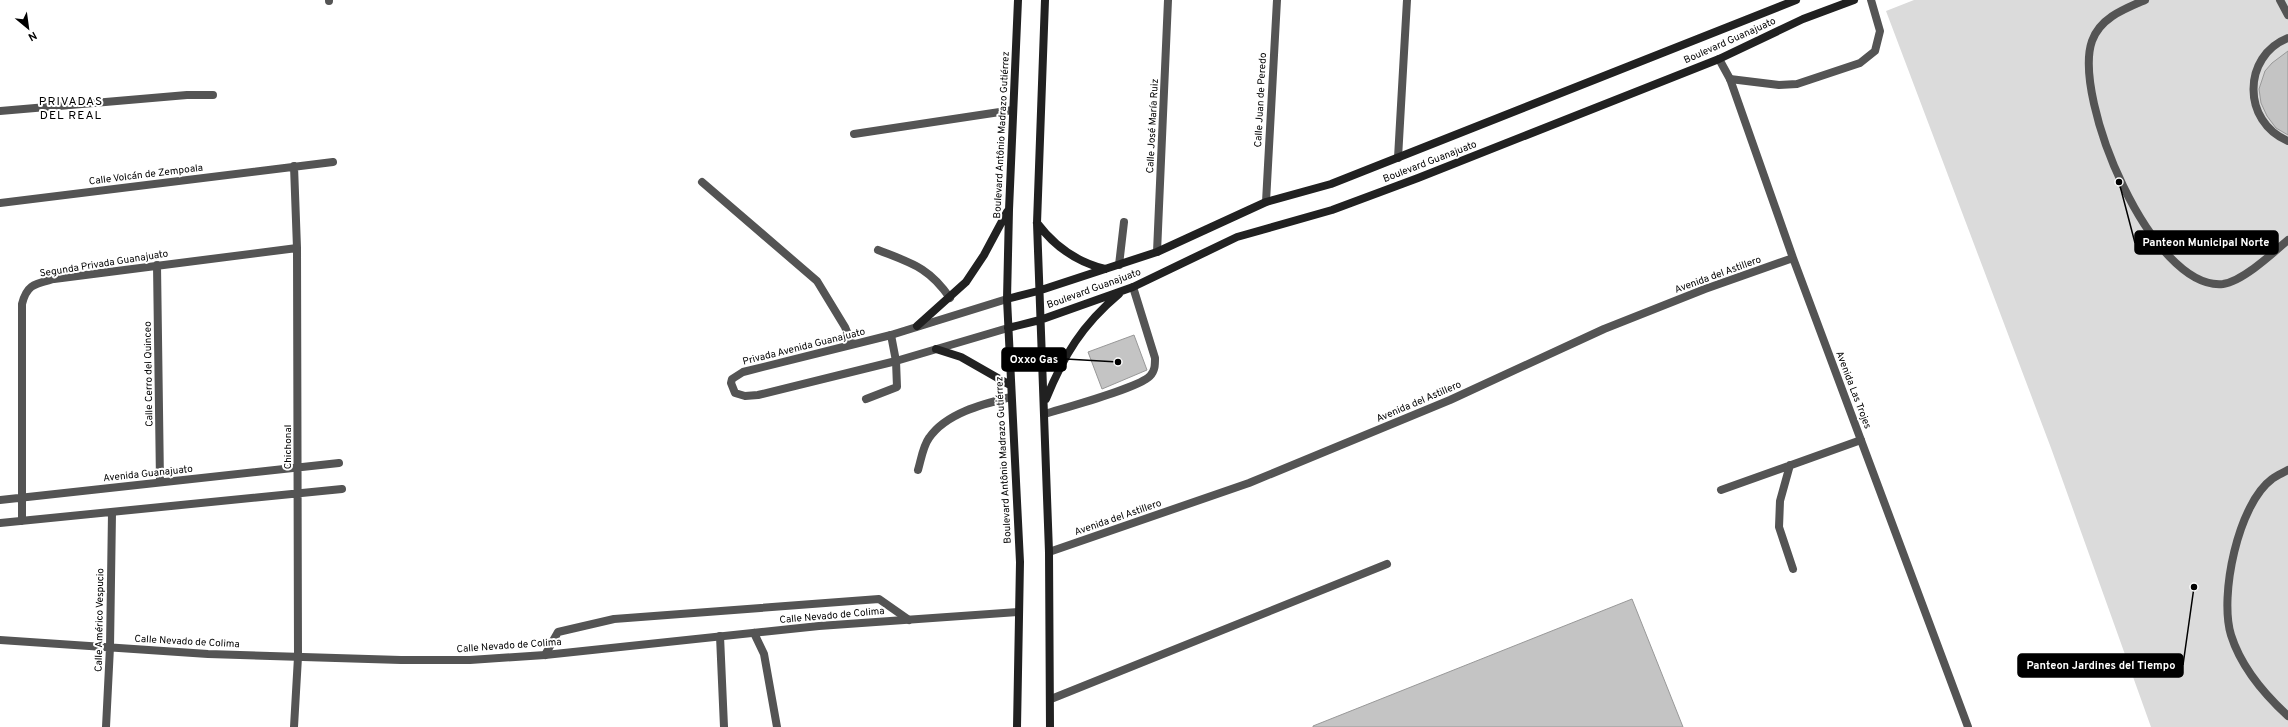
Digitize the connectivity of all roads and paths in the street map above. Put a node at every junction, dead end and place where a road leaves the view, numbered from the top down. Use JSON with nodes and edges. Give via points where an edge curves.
{"nodes":[{"id":1,"x":1018,"y":0,"type":"edge"},
{"id":2,"x":1046,"y":0,"type":"edge"},
{"id":3,"x":1168,"y":0,"type":"edge"},
{"id":4,"x":1277,"y":0,"type":"edge"},
{"id":5,"x":1407,"y":0,"type":"edge"},
{"id":6,"x":1796,"y":0,"type":"edge"},
{"id":7,"x":1854,"y":0,"type":"edge"},
{"id":8,"x":1870,"y":0,"type":"edge"},
{"id":9,"x":2145,"y":0,"type":"edge"},
{"id":10,"x":2280,"y":0,"type":"edge"},
{"id":11,"x":2288,"y":15,"type":"edge"},
{"id":12,"x":2288,"y":38,"type":"edge"},
{"id":13,"x":1719,"y":59,"type":"junction"},
{"id":14,"x":1730,"y":79,"type":"junction"},
{"id":15,"x":213,"y":95,"type":"dead end"},
{"id":16,"x":1013,"y":110,"type":"junction"},
{"id":17,"x":0,"y":111,"type":"edge"},
{"id":18,"x":854,"y":134,"type":"dead end"},
{"id":19,"x":2288,"y":141,"type":"edge"},
{"id":20,"x":1398,"y":158,"type":"junction"},
{"id":21,"x":334,"y":162,"type":"dead end"},
{"id":22,"x":294,"y":166,"type":"junction"},
{"id":23,"x":702,"y":182,"type":"dead end"},
{"id":24,"x":1266,"y":202,"type":"junction"},
{"id":25,"x":0,"y":203,"type":"edge"},
{"id":26,"x":1008,"y":210,"type":"junction"},
{"id":27,"x":1124,"y":222,"type":"dead end"},
{"id":28,"x":1036,"y":223,"type":"junction"},
{"id":29,"x":2288,"y":240,"type":"edge"},
{"id":30,"x":297,"y":248,"type":"junction"},
{"id":31,"x":878,"y":250,"type":"dead end"},
{"id":32,"x":1157,"y":252,"type":"junction"},
{"id":33,"x":1793,"y":258,"type":"junction"},
{"id":34,"x":157,"y":265,"type":"junction"},
{"id":35,"x":1119,"y":265,"type":"junction"},
{"id":36,"x":1106,"y":269,"type":"junction"},
{"id":37,"x":1133,"y":287,"type":"junction"},
{"id":38,"x":1122,"y":291,"type":"junction"},
{"id":39,"x":1038,"y":292,"type":"junction"},
{"id":40,"x":950,"y":298,"type":"junction"},
{"id":41,"x":1007,"y":299,"type":"junction"},
{"id":42,"x":1040,"y":320,"type":"junction"},
{"id":43,"x":917,"y":326,"type":"junction"},
{"id":44,"x":1008,"y":328,"type":"junction"},
{"id":45,"x":891,"y":335,"type":"junction"},
{"id":46,"x":852,"y":344,"type":"junction"},
{"id":47,"x":936,"y":349,"type":"junction"},
{"id":48,"x":896,"y":361,"type":"junction"},
{"id":49,"x":1010,"y":385,"type":"junction"},
{"id":50,"x":1011,"y":397,"type":"junction"},
{"id":51,"x":866,"y":399,"type":"dead end"},
{"id":52,"x":1045,"y":402,"type":"junction"},
{"id":53,"x":1045,"y":414,"type":"junction"},
{"id":54,"x":1861,"y":440,"type":"junction"},
{"id":55,"x":339,"y":464,"type":"dead end"},
{"id":56,"x":1790,"y":465,"type":"junction"},
{"id":57,"x":298,"y":467,"type":"junction"},
{"id":58,"x":918,"y":470,"type":"dead end"},
{"id":59,"x":2288,"y":470,"type":"edge"},
{"id":60,"x":160,"y":482,"type":"junction"},
{"id":61,"x":342,"y":489,"type":"dead end"},
{"id":62,"x":1721,"y":490,"type":"dead end"},
{"id":63,"x":297,"y":492,"type":"junction"},
{"id":64,"x":20,"y":497,"type":"junction"},
{"id":65,"x":0,"y":500,"type":"edge"},
{"id":66,"x":112,"y":513,"type":"junction"},
{"id":67,"x":22,"y":520,"type":"junction"},
{"id":68,"x":0,"y":523,"type":"edge"},
{"id":69,"x":1049,"y":552,"type":"junction"},
{"id":70,"x":1387,"y":564,"type":"dead end"},
{"id":71,"x":1793,"y":569,"type":"dead end"},
{"id":72,"x":1019,"y":612,"type":"junction"},
{"id":73,"x":909,"y":620,"type":"junction"},
{"id":74,"x":754,"y":633,"type":"junction"},
{"id":75,"x":720,"y":636,"type":"junction"},
{"id":76,"x":0,"y":640,"type":"edge"},
{"id":77,"x":110,"y":647,"type":"junction"},
{"id":78,"x":545,"y":655,"type":"junction"},
{"id":79,"x":298,"y":658,"type":"junction"},
{"id":80,"x":1051,"y":699,"type":"junction"},
{"id":81,"x":2288,"y":716,"type":"edge"},
{"id":82,"x":106,"y":727,"type":"edge"},
{"id":83,"x":294,"y":727,"type":"edge"},
{"id":84,"x":724,"y":727,"type":"edge"},
{"id":85,"x":777,"y":727,"type":"edge"},
{"id":86,"x":1017,"y":727,"type":"edge"},
{"id":87,"x":1050,"y":727,"type":"edge"},
{"id":88,"x":1968,"y":727,"type":"edge"}],
"edges":[{"from":1,"to":16,"type":"street","name":"Boulevard Antônio Madrazo Gutiérrez"},
{"from":2,"to":28,"type":"street"},
{"from":3,"to":32,"type":"street","name":"Calle José María Ruiz"},
{"from":4,"to":24,"type":"street","name":"Calle Juan de Peredo"},
{"from":5,"to":20,"type":"street"},
{"from":6,"to":20,"type":"street","name":"Boulevard Guanajuato"},
{"from":7,"to":13,"type":"street","name":"Boulevard Guanajuato","via":[[1803,19]]},
{"from":8,"to":14,"type":"street","via":[[1880,31],[1875,51],[1860,63],[1796,84],[1779,85]]},
{"from":9,"to":29,"type":"street","via":[[2103,22],[2092,41],[2088,60],[2094,108],[2116,173],[2156,244],[2192,277],[2222,284],[2250,271]]},
{"from":10,"to":11,"type":"street"},
{"from":12,"to":19,"type":"street","via":[[2279,41],[2260,60],[2253,85],[2256,110],[2263,122],[2271,131]]},
{"from":13,"to":14,"type":"street","name":"Avenida Las Trojes"},
{"from":13,"to":37,"type":"street","name":"Boulevard Guanajuato","via":[[1332,210],[1237,237]]},
{"from":14,"to":33,"type":"street","name":"Avenida Las Trojes"},
{"from":15,"to":17,"type":"street"},
{"from":16,"to":18,"type":"street"},
{"from":16,"to":26,"type":"street","name":"Boulevard Antônio Madrazo Gutiérrez"},
{"from":20,"to":24,"type":"street","name":"Boulevard Guanajuato","via":[[1331,184]]},
{"from":21,"to":22,"type":"street","name":"Calle Volcán de Zempoala"},
{"from":22,"to":25,"type":"street","name":"Calle Volcán de Zempoala"},
{"from":22,"to":30,"type":"street","name":"Chichonal"},
{"from":23,"to":46,"type":"street","via":[[817,281],[845,327]]},
{"from":24,"to":32,"type":"street","name":"Boulevard Guanajuato"},
{"from":26,"to":40,"type":"street","via":[[975,270]]},
{"from":26,"to":41,"type":"street","name":"Boulevard Antônio Madrazo Gutiérrez"},
{"from":27,"to":35,"type":"street"},
{"from":28,"to":36,"type":"street","via":[[1065,253],[1090,265]]},
{"from":28,"to":39,"type":"street"},
{"from":30,"to":34,"type":"street","name":"Segunda Privada Guanajuato"},
{"from":30,"to":57,"type":"street","name":"Chichonal"},
{"from":31,"to":40,"type":"street","via":[[920,266],[938,281]]},
{"from":32,"to":35,"type":"street","name":"Boulevard Guanajuato"},
{"from":33,"to":54,"type":"street","name":"Avenida Las Trojes"},
{"from":33,"to":69,"type":"street","name":"Avenida del Astillero","via":[[1604,329],[1450,400],[1249,482]]},
{"from":34,"to":60,"type":"street","name":"Calle Cerro del Quinceo"},
{"from":34,"to":64,"type":"street","name":"Segunda Privada Guanajuato","via":[[54,279],[31,286],[25,292],[22,304]]},
{"from":35,"to":36,"type":"street","name":"Boulevard Guanajuato"},
{"from":36,"to":39,"type":"street","name":"Boulevard Guanajuato"},
{"from":37,"to":38,"type":"street","name":"Boulevard Guanajuato"},
{"from":37,"to":53,"type":"street","via":[[1155,358],[1151,375],[1140,382]]},
{"from":38,"to":42,"type":"street","name":"Boulevard Guanajuato"},
{"from":38,"to":52,"type":"street","via":[[1090,320],[1076,337],[1057,372]]},
{"from":39,"to":41,"type":"street","name":"Boulevard Guanajuato"},
{"from":39,"to":42,"type":"street"},
{"from":40,"to":43,"type":"street"},
{"from":41,"to":43,"type":"street","name":"Privada Avenida Guanajuato"},
{"from":41,"to":44,"type":"street","name":"Boulevard Antônio Madrazo Gutiérrez"},
{"from":42,"to":44,"type":"street","name":"Boulevard Guanajuato"},
{"from":42,"to":52,"type":"street"},
{"from":43,"to":45,"type":"street","name":"Privada Avenida Guanajuato"},
{"from":44,"to":47,"type":"street","name":"Privada Avenida Guanajuato"},
{"from":44,"to":49,"type":"street","name":"Boulevard Antônio Madrazo Gutiérrez"},
{"from":45,"to":46,"type":"street","name":"Privada Avenida Guanajuato"},
{"from":45,"to":48,"type":"street"},
{"from":46,"to":48,"type":"street","name":"Privada Avenida Guanajuato","via":[[744,372],[732,378],[732,388],[740,395],[758,394]]},
{"from":47,"to":48,"type":"street","name":"Privada Avenida Guanajuato"},
{"from":47,"to":49,"type":"street","via":[[961,357]]},
{"from":48,"to":51,"type":"street","via":[[897,387]]},
{"from":49,"to":50,"type":"street","name":"Boulevard Antônio Madrazo Gutiérrez"},
{"from":50,"to":58,"type":"street","via":[[983,404],[941,424],[928,439]]},
{"from":50,"to":72,"type":"street","name":"Boulevard Antônio Madrazo Gutiérrez","via":[[1020,562]]},
{"from":52,"to":53,"type":"street"},
{"from":53,"to":69,"type":"street"},
{"from":54,"to":56,"type":"street"},
{"from":54,"to":88,"type":"street","name":"Avenida Las Trojes"},
{"from":55,"to":57,"type":"street"},
{"from":56,"to":62,"type":"street"},
{"from":56,"to":71,"type":"street","via":[[1780,501],[1779,527]]},
{"from":57,"to":60,"type":"street","name":"Avenida Guanajuato"},
{"from":57,"to":63,"type":"street","name":"Chichonal"},
{"from":59,"to":81,"type":"street","via":[[2272,479],[2260,492],[2248,513],[2233,555],[2228,579],[2231,634],[2238,652],[2269,699]]},
{"from":60,"to":64,"type":"street","name":"Avenida Guanajuato"},
{"from":61,"to":63,"type":"street"},
{"from":63,"to":66,"type":"street"},
{"from":63,"to":79,"type":"street","name":"Chichonal"},
{"from":64,"to":65,"type":"street","name":"Avenida Guanajuato"},
{"from":64,"to":67,"type":"street","name":"Segunda Privada Guanajuato"},
{"from":66,"to":67,"type":"street"},
{"from":66,"to":77,"type":"street","name":"Calle Américo Vespucio"},
{"from":67,"to":68,"type":"street"},
{"from":69,"to":80,"type":"street"},
{"from":70,"to":80,"type":"street"},
{"from":72,"to":73,"type":"street","name":"Calle Nevado de Colima"},
{"from":72,"to":86,"type":"street","name":"Boulevard Antônio Madrazo Gutiérrez"},
{"from":73,"to":74,"type":"street","name":"Calle Nevado de Colima"},
{"from":73,"to":78,"type":"street","via":[[879,599],[614,619],[558,632]]},
{"from":74,"to":75,"type":"street","name":"Calle Nevado de Colima"},
{"from":74,"to":85,"type":"street","via":[[764,654]]},
{"from":75,"to":78,"type":"street","name":"Calle Nevado de Colima"},
{"from":75,"to":84,"type":"street"},
{"from":76,"to":77,"type":"street","name":"Calle Nevado de Colima"},
{"from":77,"to":79,"type":"street","name":"Calle Nevado de Colima"},
{"from":77,"to":82,"type":"street","name":"Calle Américo Vespucio"},
{"from":78,"to":79,"type":"street","name":"Calle Nevado de Colima","via":[[470,660]]},
{"from":79,"to":83,"type":"street","name":"Chichonal"},
{"from":80,"to":87,"type":"street"}]}
